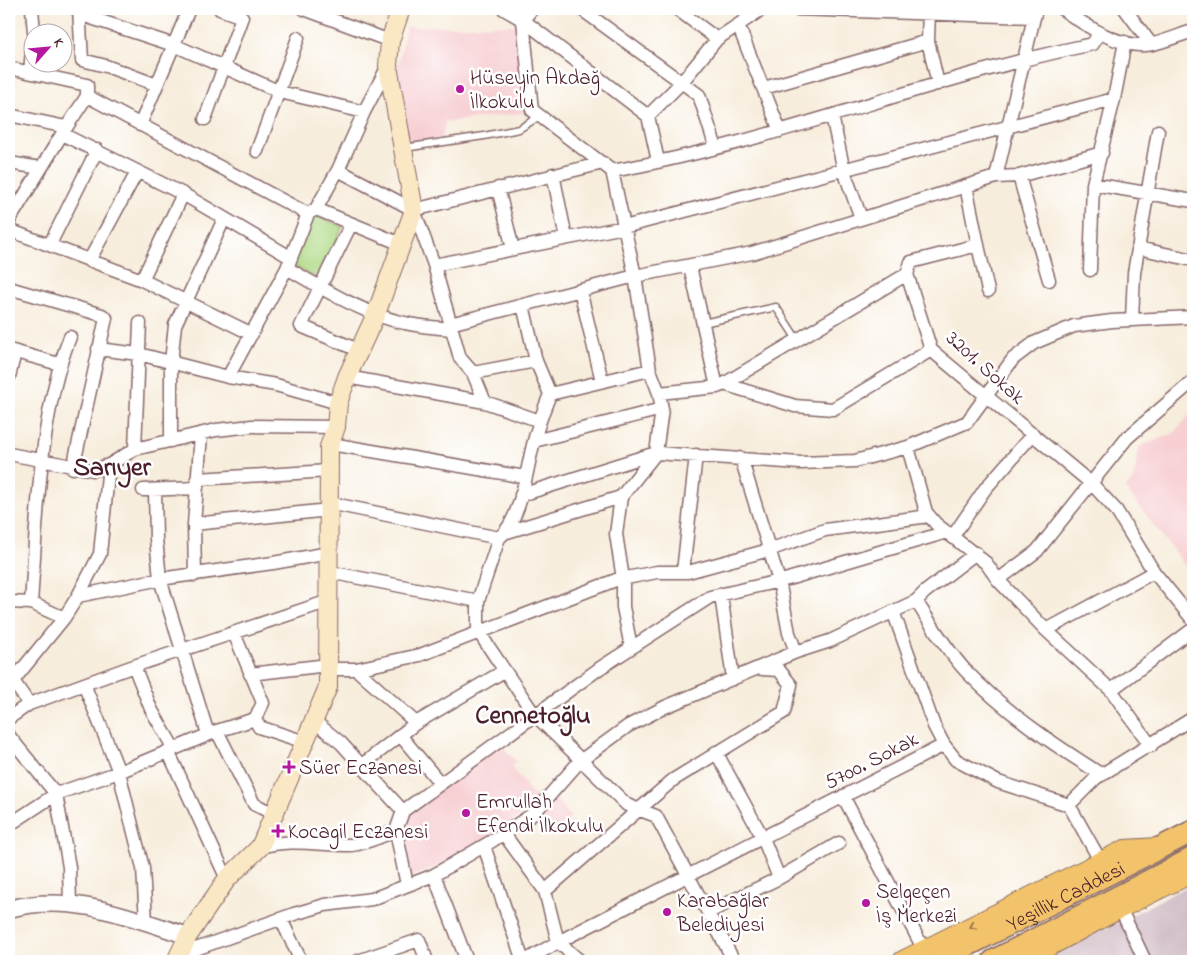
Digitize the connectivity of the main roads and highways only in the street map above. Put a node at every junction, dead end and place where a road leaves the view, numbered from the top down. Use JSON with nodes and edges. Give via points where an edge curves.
{"nodes":[{"id":1,"x":401,"y":9,"type":"edge"},
{"id":2,"x":1193,"y":831,"type":"edge"},
{"id":3,"x":1161,"y":848,"type":"junction"},
{"id":4,"x":1193,"y":858,"type":"edge"},
{"id":5,"x":1193,"y":872,"type":"edge"},
{"id":6,"x":931,"y":956,"type":"edge"},
{"id":7,"x":178,"y":958,"type":"edge"},
{"id":8,"x":903,"y":961,"type":"edge"},
{"id":9,"x":994,"y":961,"type":"edge"},
{"id":10,"x":1021,"y":961,"type":"edge"}],
"edges":[{"from":1,"to":7,"type":"main road","via":[[390,41],[388,66],[414,210],[376,314],[346,377],[329,447],[328,687],[260,847],[227,879],[188,936]]},
{"from":2,"to":3,"type":"highway","name":"Yeşillik Caddesi"},
{"from":3,"to":6,"type":"highway","name":"Yeşillik Caddesi"},
{"from":3,"to":6,"type":"main road","one_way":true,"via":[[1125,850]]},
{"from":4,"to":9,"type":"highway","name":"Yeşillik Caddesi"},
{"from":5,"to":10,"type":"main road"},
{"from":6,"to":8,"type":"main road"}]}
